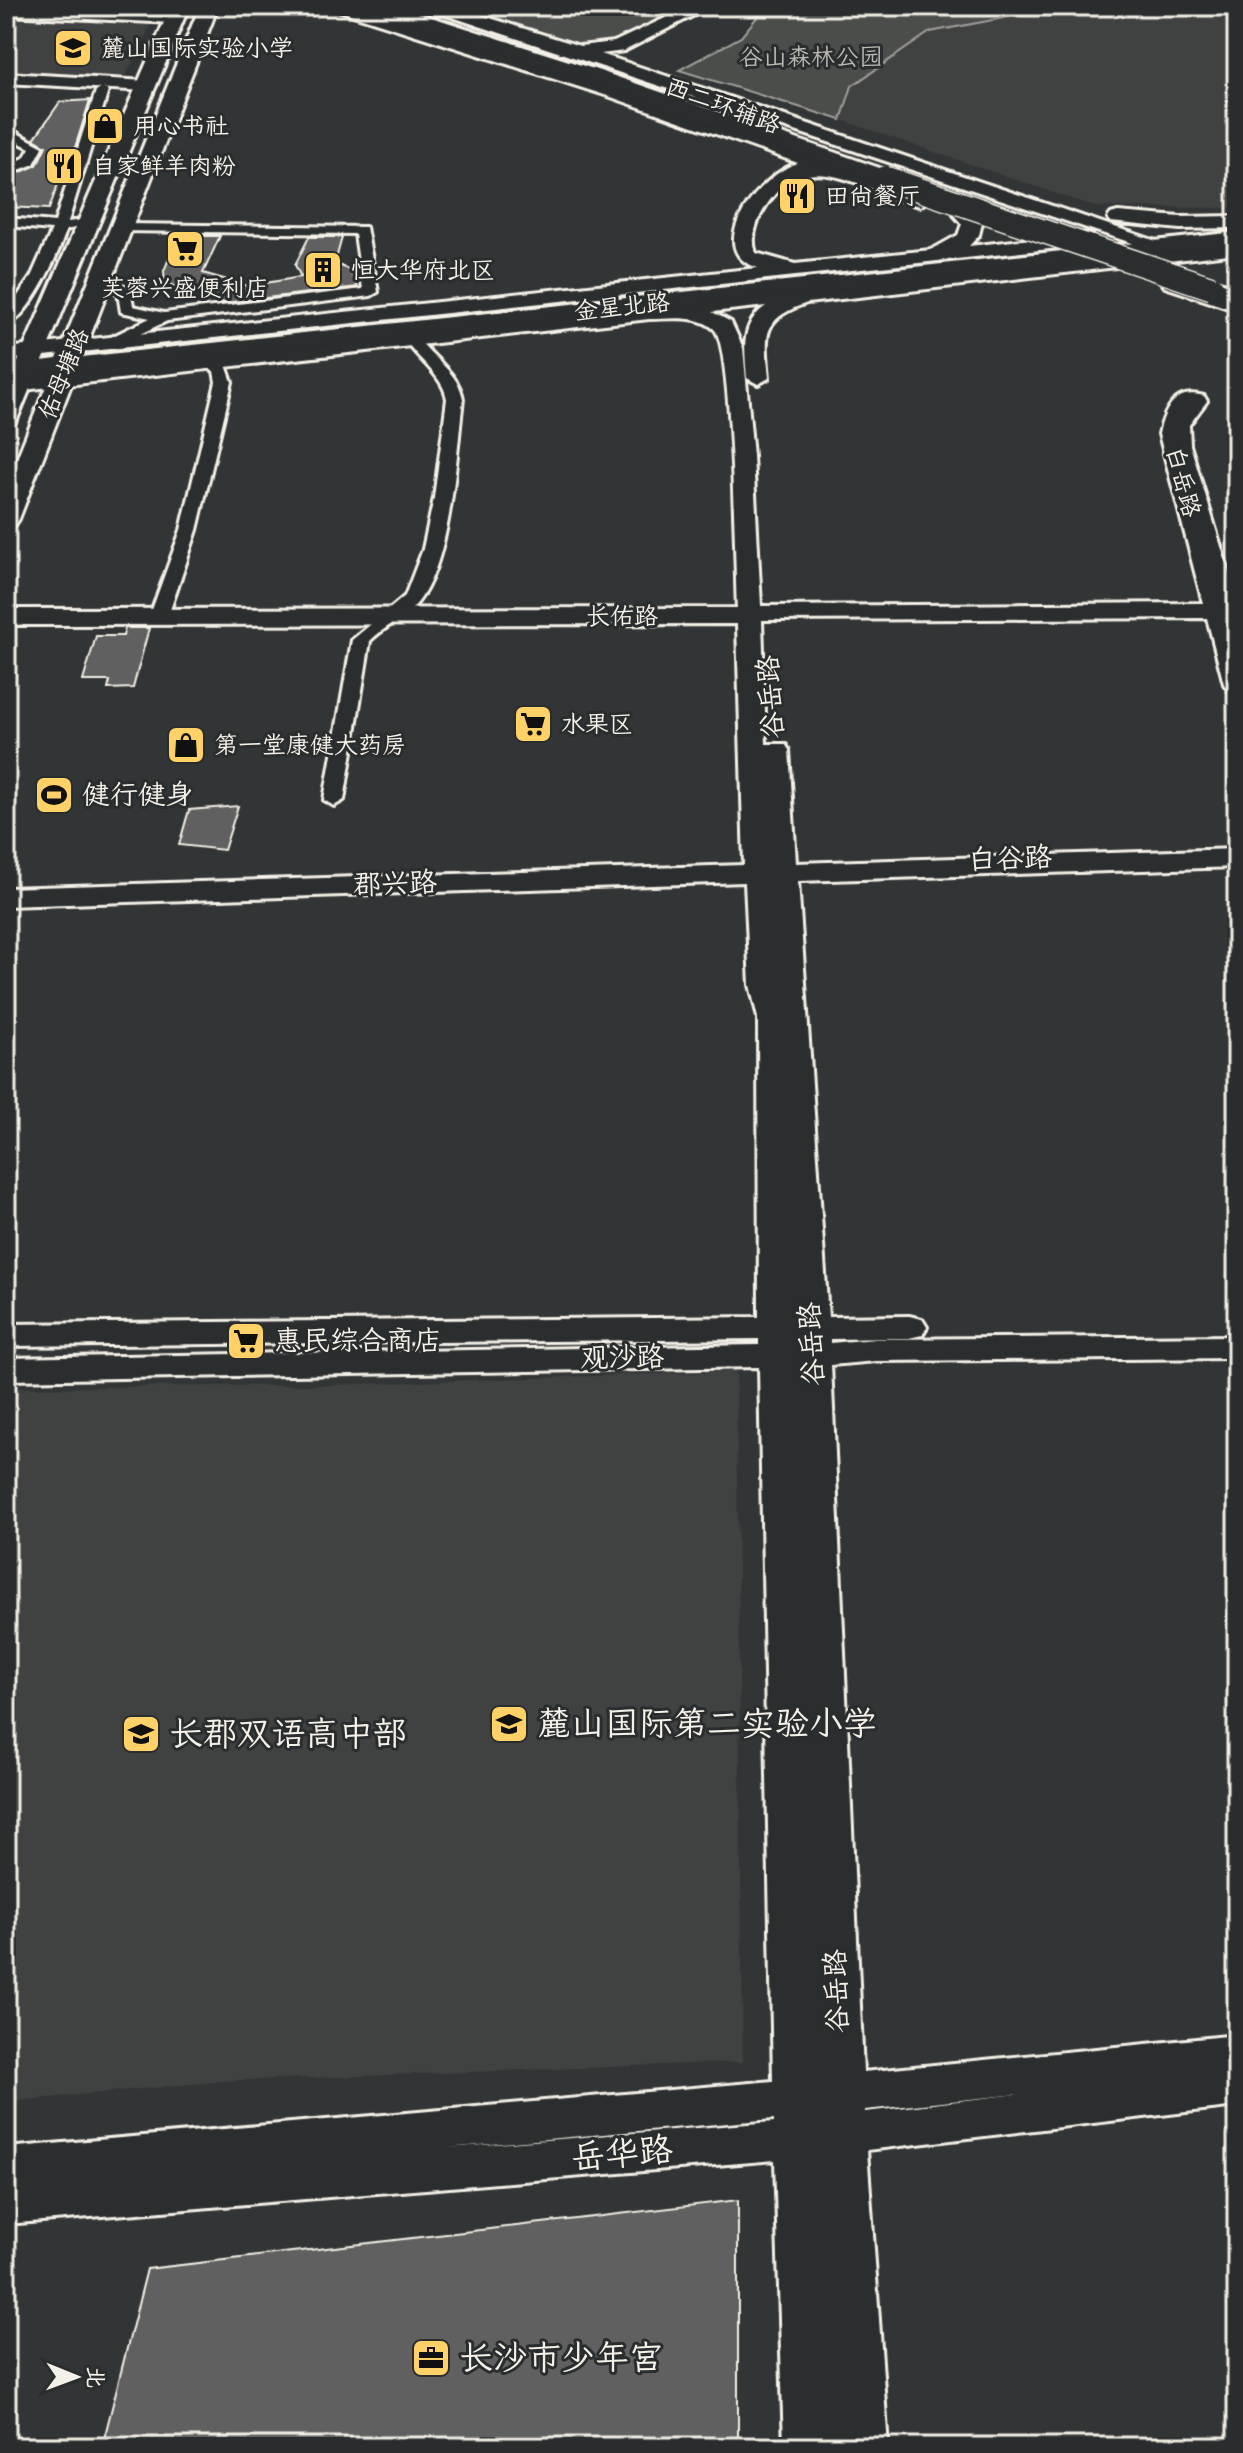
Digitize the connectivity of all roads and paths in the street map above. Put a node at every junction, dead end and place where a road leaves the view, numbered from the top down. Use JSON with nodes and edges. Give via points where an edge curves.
{"nodes":[{"id":1,"x":209,"y":6,"type":"edge"},
{"id":2,"x":340,"y":6,"type":"edge"},
{"id":3,"x":376,"y":6,"type":"edge"},
{"id":4,"x":404,"y":6,"type":"edge"},
{"id":5,"x":706,"y":6,"type":"edge"},
{"id":6,"x":6,"y":12,"type":"edge"},
{"id":7,"x":177,"y":13,"type":"edge"},
{"id":8,"x":438,"y":16,"type":"edge"},
{"id":9,"x":489,"y":32,"type":"junction"},
{"id":10,"x":565,"y":47,"type":"junction"},
{"id":11,"x":518,"y":61,"type":"junction"},
{"id":12,"x":609,"y":61,"type":"junction"},
{"id":13,"x":6,"y":78,"type":"edge"},
{"id":14,"x":6,"y":85,"type":"edge"},
{"id":15,"x":145,"y":90,"type":"junction"},
{"id":16,"x":102,"y":91,"type":"junction"},
{"id":17,"x":6,"y":131,"type":"edge"},
{"id":18,"x":765,"y":147,"type":"junction"},
{"id":19,"x":6,"y":171,"type":"edge"},
{"id":20,"x":832,"y":171,"type":"junction"},
{"id":21,"x":897,"y":176,"type":"junction"},
{"id":22,"x":1038,"y":206,"type":"junction"},
{"id":23,"x":964,"y":215,"type":"junction"},
{"id":24,"x":6,"y":222,"type":"edge"},
{"id":25,"x":89,"y":223,"type":"junction"},
{"id":26,"x":1237,"y":223,"type":"edge"},
{"id":27,"x":60,"y":227,"type":"junction"},
{"id":28,"x":123,"y":228,"type":"junction"},
{"id":29,"x":1237,"y":231,"type":"edge"},
{"id":30,"x":1237,"y":239,"type":"edge"},
{"id":31,"x":1155,"y":244,"type":"junction"},
{"id":32,"x":1237,"y":247,"type":"edge"},
{"id":33,"x":1077,"y":252,"type":"junction"},
{"id":34,"x":923,"y":256,"type":"junction"},
{"id":35,"x":1160,"y":279,"type":"junction"},
{"id":36,"x":826,"y":280,"type":"junction"},
{"id":37,"x":691,"y":281,"type":"junction"},
{"id":38,"x":924,"y":281,"type":"junction"},
{"id":39,"x":100,"y":285,"type":"junction"},
{"id":40,"x":1230,"y":287,"type":"edge"},
{"id":41,"x":644,"y":313,"type":"junction"},
{"id":42,"x":164,"y":317,"type":"junction"},
{"id":43,"x":6,"y":322,"type":"edge"},
{"id":44,"x":412,"y":340,"type":"junction"},
{"id":45,"x":106,"y":345,"type":"junction"},
{"id":46,"x":6,"y":354,"type":"edge"},
{"id":47,"x":69,"y":361,"type":"junction"},
{"id":48,"x":209,"y":364,"type":"junction"},
{"id":49,"x":19,"y":369,"type":"edge"},
{"id":50,"x":6,"y":417,"type":"edge"},
{"id":51,"x":6,"y":519,"type":"edge"},
{"id":52,"x":6,"y":607,"type":"edge"},
{"id":53,"x":1227,"y":608,"type":"edge"},
{"id":54,"x":161,"y":610,"type":"junction"},
{"id":55,"x":757,"y":612,"type":"junction"},
{"id":56,"x":394,"y":613,"type":"junction"},
{"id":57,"x":6,"y":617,"type":"edge"},
{"id":58,"x":1237,"y":641,"type":"edge"},
{"id":59,"x":1237,"y":684,"type":"edge"},
{"id":60,"x":334,"y":800,"type":"dead end"},
{"id":61,"x":1237,"y":851,"type":"edge"},
{"id":62,"x":1237,"y":858,"type":"edge"},
{"id":63,"x":771,"y":868,"type":"junction"},
{"id":64,"x":6,"y":885,"type":"edge"},
{"id":65,"x":6,"y":897,"type":"edge"},
{"id":66,"x":1237,"y":1327,"type":"edge"},
{"id":67,"x":6,"y":1335,"type":"edge"},
{"id":68,"x":777,"y":1341,"type":"junction"},
{"id":69,"x":812,"y":1341,"type":"junction"},
{"id":70,"x":1237,"y":1347,"type":"edge"},
{"id":71,"x":6,"y":1369,"type":"edge"},
{"id":72,"x":1237,"y":2053,"type":"edge"},
{"id":73,"x":1237,"y":2087,"type":"edge"},
{"id":74,"x":818,"y":2116,"type":"junction"},
{"id":75,"x":6,"y":2168,"type":"edge"},
{"id":76,"x":6,"y":2204,"type":"edge"},
{"id":77,"x":810,"y":2447,"type":"edge"},
{"id":78,"x":862,"y":2447,"type":"edge"}],
"edges":[{"from":1,"to":28,"type":"main road","name":"佑母塘路"},
{"from":2,"to":11,"type":"street","name":"西二环辅路"},
{"from":3,"to":8,"type":"highway"},
{"from":4,"to":9,"type":"highway"},
{"from":5,"to":10,"type":"street","via":[[614,48]]},
{"from":5,"to":12,"type":"street","via":[[609,54]]},
{"from":6,"to":7,"type":"street"},
{"from":7,"to":15,"type":"main road","name":"佑母塘路"},
{"from":8,"to":10,"type":"street","name":"西二环辅路"},
{"from":8,"to":11,"type":"highway"},
{"from":8,"to":21,"type":"highway"},
{"from":9,"to":10,"type":"highway"},
{"from":9,"to":21,"type":"highway"},
{"from":10,"to":12,"type":"street","name":"西二环辅路"},
{"from":11,"to":18,"type":"street","name":"西二环辅路"},
{"from":12,"to":22,"type":"street","name":"西二环辅路"},
{"from":13,"to":15,"type":"street"},
{"from":14,"to":16,"type":"street"},
{"from":15,"to":16,"type":"street"},
{"from":15,"to":25,"type":"main road","name":"佑母塘路"},
{"from":16,"to":27,"type":"street"},
{"from":17,"to":19,"type":"street","via":[[37,147],[29,161]]},
{"from":18,"to":20,"type":"street","name":"西二环辅路"},
{"from":18,"to":37,"type":"street","via":[[778,163],[740,209],[727,262]]},
{"from":20,"to":23,"type":"street","name":"西二环辅路"},
{"from":20,"to":36,"type":"street","via":[[789,172],[766,192],[746,229],[748,256]]},
{"from":21,"to":40,"type":"highway","bridge":true},
{"from":22,"to":26,"type":"street","via":[[1146,221]]},
{"from":22,"to":31,"type":"street","name":"西二环辅路"},
{"from":23,"to":33,"type":"street","name":"西二环辅路"},
{"from":23,"to":34,"type":"street","via":[[972,226],[961,242]]},
{"from":24,"to":27,"type":"street"},
{"from":25,"to":27,"type":"street"},
{"from":25,"to":49,"type":"main road","name":"佑母塘路"},
{"from":26,"to":31,"type":"street"},
{"from":27,"to":43,"type":"street","via":[[56,245],[21,308]]},
{"from":28,"to":39,"type":"main road","name":"佑母塘路"},
{"from":28,"to":42,"type":"street","via":[[361,230],[371,292]]},
{"from":29,"to":31,"type":"main road","name":"金星北路"},
{"from":30,"to":31,"type":"main road","name":"金星北路"},
{"from":31,"to":32,"type":"street"},
{"from":31,"to":33,"type":"main road","name":"金星北路"},
{"from":31,"to":33,"type":"street"},
{"from":31,"to":40,"type":"street","name":"西二环辅路"},
{"from":33,"to":34,"type":"street"},
{"from":33,"to":35,"type":"street","name":"西二环辅路"},
{"from":33,"to":38,"type":"street"},
{"from":33,"to":47,"type":"main road","name":"金星北路"},
{"from":34,"to":36,"type":"street"},
{"from":35,"to":38,"type":"street","via":[[1101,274]]},
{"from":35,"to":40,"type":"street"},
{"from":36,"to":37,"type":"street"},
{"from":36,"to":38,"type":"street"},
{"from":36,"to":41,"type":"street"},
{"from":36,"to":55,"type":"street","name":"谷岳路","via":[[765,318],[756,331]]},
{"from":37,"to":45,"type":"street"},
{"from":39,"to":42,"type":"street","via":[[125,290],[126,309]]},
{"from":39,"to":47,"type":"main road","name":"佑母塘路"},
{"from":41,"to":44,"type":"street"},
{"from":41,"to":55,"type":"street","via":[[703,317],[724,326],[733,339]]},
{"from":42,"to":45,"type":"street"},
{"from":44,"to":48,"type":"street"},
{"from":44,"to":56,"type":"street","via":[[453,385],[455,399],[434,539],[416,593]]},
{"from":45,"to":47,"type":"street"},
{"from":46,"to":49,"type":"street"},
{"from":47,"to":48,"type":"street"},
{"from":47,"to":49,"type":"main road","name":"金星北路"},
{"from":47,"to":51,"type":"main road","name":"佑母塘路"},
{"from":48,"to":54,"type":"street","via":[[221,368],[224,382],[189,530]]},
{"from":49,"to":50,"type":"main road","name":"佑母塘路"},
{"from":52,"to":54,"type":"street","name":"长佑路"},
{"from":53,"to":53,"type":"street","name":"白岳路","via":[[1179,445],[1178,425],[1196,401],[1189,399],[1174,416],[1170,434]]},
{"from":53,"to":55,"type":"street","name":"长佑路"},
{"from":53,"to":58,"type":"street","name":"白岳路"},
{"from":53,"to":59,"type":"street","name":"白岳路"},
{"from":54,"to":56,"type":"street","name":"长佑路"},
{"from":55,"to":56,"type":"street","name":"长佑路"},
{"from":55,"to":63,"type":"street","name":"谷岳路"},
{"from":56,"to":57,"type":"street","name":"长佑路"},
{"from":56,"to":60,"type":"street","via":[[361,640]]},
{"from":61,"to":63,"type":"street","name":"白谷路"},
{"from":62,"to":63,"type":"street","name":"白谷路"},
{"from":63,"to":64,"type":"street","name":"郡兴路"},
{"from":63,"to":65,"type":"street","name":"郡兴路"},
{"from":63,"to":68,"type":"street","via":[[765,985],[773,1018]]},
{"from":63,"to":69,"type":"street","name":"谷岳路"},
{"from":66,"to":69,"type":"street","name":"观沙路"},
{"from":67,"to":68,"type":"street","name":"观沙路"},
{"from":68,"to":69,"type":"street","name":"观沙路"},
{"from":68,"to":71,"type":"street","name":"观沙路"},
{"from":68,"to":74,"type":"street"},
{"from":69,"to":70,"type":"street","name":"观沙路","via":[[876,1350]]},
{"from":69,"to":74,"type":"street","name":"谷岳路"},
{"from":72,"to":74,"type":"street","name":"岳华路"},
{"from":73,"to":74,"type":"street","name":"岳华路"},
{"from":74,"to":75,"type":"street","name":"岳华路"},
{"from":74,"to":76,"type":"street","name":"岳华路"},
{"from":74,"to":77,"type":"street"},
{"from":74,"to":78,"type":"street","name":"谷岳路"}]}
